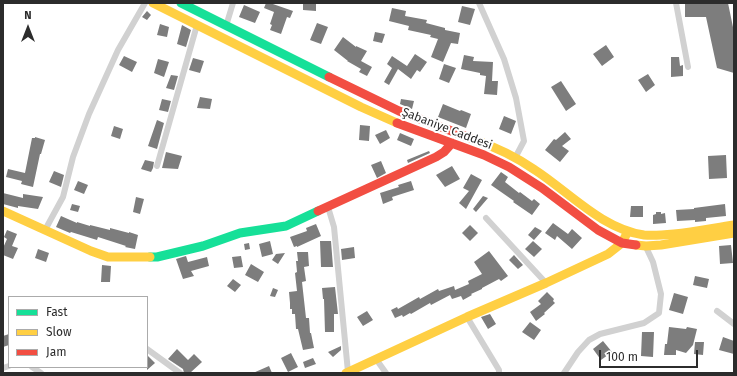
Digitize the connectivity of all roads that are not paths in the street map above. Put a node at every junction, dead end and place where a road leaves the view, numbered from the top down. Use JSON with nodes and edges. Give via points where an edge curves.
{"nodes":[{"id":1,"x":145,"y":3,"type":"edge"},
{"id":2,"x":153,"y":3,"type":"edge"},
{"id":3,"x":181,"y":3,"type":"edge"},
{"id":4,"x":233,"y":3,"type":"edge"},
{"id":5,"x":479,"y":3,"type":"edge"},
{"id":6,"x":676,"y":3,"type":"edge"},
{"id":7,"x":163,"y":5,"type":"edge"},
{"id":8,"x":197,"y":25,"type":"junction"},
{"id":9,"x":226,"y":26,"type":"junction"},
{"id":10,"x":688,"y":67,"type":"dead end"},
{"id":11,"x":452,"y":143,"type":"junction"},
{"id":12,"x":515,"y":158,"type":"junction"},
{"id":13,"x":157,"y":166,"type":"dead end"},
{"id":14,"x":328,"y":207,"type":"junction"},
{"id":15,"x":3,"y":211,"type":"edge"},
{"id":16,"x":486,"y":218,"type":"dead end"},
{"id":17,"x":734,"y":225,"type":"edge"},
{"id":18,"x":45,"y":230,"type":"junction"},
{"id":19,"x":628,"y":231,"type":"junction"},
{"id":20,"x":734,"y":233,"type":"edge"},
{"id":21,"x":645,"y":235,"type":"junction"},
{"id":22,"x":622,"y":243,"type":"junction"},
{"id":23,"x":646,"y":246,"type":"junction"},
{"id":24,"x":546,"y":283,"type":"junction"},
{"id":25,"x":717,"y":311,"type":"dead end"},
{"id":26,"x":467,"y":317,"type":"junction"},
{"id":27,"x":734,"y":324,"type":"edge"},
{"id":28,"x":148,"y":350,"type":"edge"},
{"id":29,"x":376,"y":359,"type":"junction"},
{"id":30,"x":180,"y":373,"type":"edge"},
{"id":31,"x":347,"y":373,"type":"edge"},
{"id":32,"x":386,"y":373,"type":"edge"},
{"id":33,"x":499,"y":373,"type":"edge"},
{"id":34,"x":564,"y":373,"type":"edge"}],
"edges":[{"from":1,"to":18,"type":"street","via":[[118,50],[89,114],[73,157],[63,197]]},
{"from":2,"to":7,"type":"main road","name":"Şabaniye Caddesi"},
{"from":3,"to":9,"type":"main road"},
{"from":4,"to":9,"type":"street"},
{"from":5,"to":12,"type":"street","via":[[504,59],[516,98],[524,141]]},
{"from":6,"to":10,"type":"street"},
{"from":7,"to":8,"type":"main road","name":"Şabaniye Caddesi"},
{"from":8,"to":11,"type":"main road","name":"Şabaniye Caddesi","via":[[362,107]]},
{"from":8,"to":13,"type":"street"},
{"from":9,"to":12,"type":"main road","via":[[399,111],[495,147]]},
{"from":11,"to":14,"type":"main road","via":[[436,157]]},
{"from":11,"to":22,"type":"main road","name":"Şabaniye Caddesi","via":[[495,160],[529,179],[598,230]]},
{"from":12,"to":19,"type":"main road","via":[[543,175],[589,210]]},
{"from":14,"to":18,"type":"main road","via":[[286,226],[240,233],[203,246],[157,257],[108,256],[90,251]]},
{"from":14,"to":31,"type":"street","via":[[334,227]]},
{"from":15,"to":18,"type":"main road"},
{"from":16,"to":24,"type":"street"},
{"from":17,"to":21,"type":"main road"},
{"from":19,"to":21,"type":"main road"},
{"from":19,"to":22,"type":"main road"},
{"from":20,"to":23,"type":"main road","name":"Şabaniye Caddesi"},
{"from":21,"to":23,"type":"street"},
{"from":22,"to":23,"type":"main road","name":"Şabaniye Caddesi"},
{"from":22,"to":24,"type":"main road","via":[[608,254]]},
{"from":23,"to":34,"type":"street","via":[[661,294],[659,313],[644,322],[600,334],[589,340]]},
{"from":24,"to":26,"type":"main road"},
{"from":25,"to":27,"type":"street"},
{"from":26,"to":29,"type":"main road"},
{"from":26,"to":33,"type":"street"},
{"from":28,"to":30,"type":"street"},
{"from":29,"to":31,"type":"main road"},
{"from":29,"to":32,"type":"street"}]}
